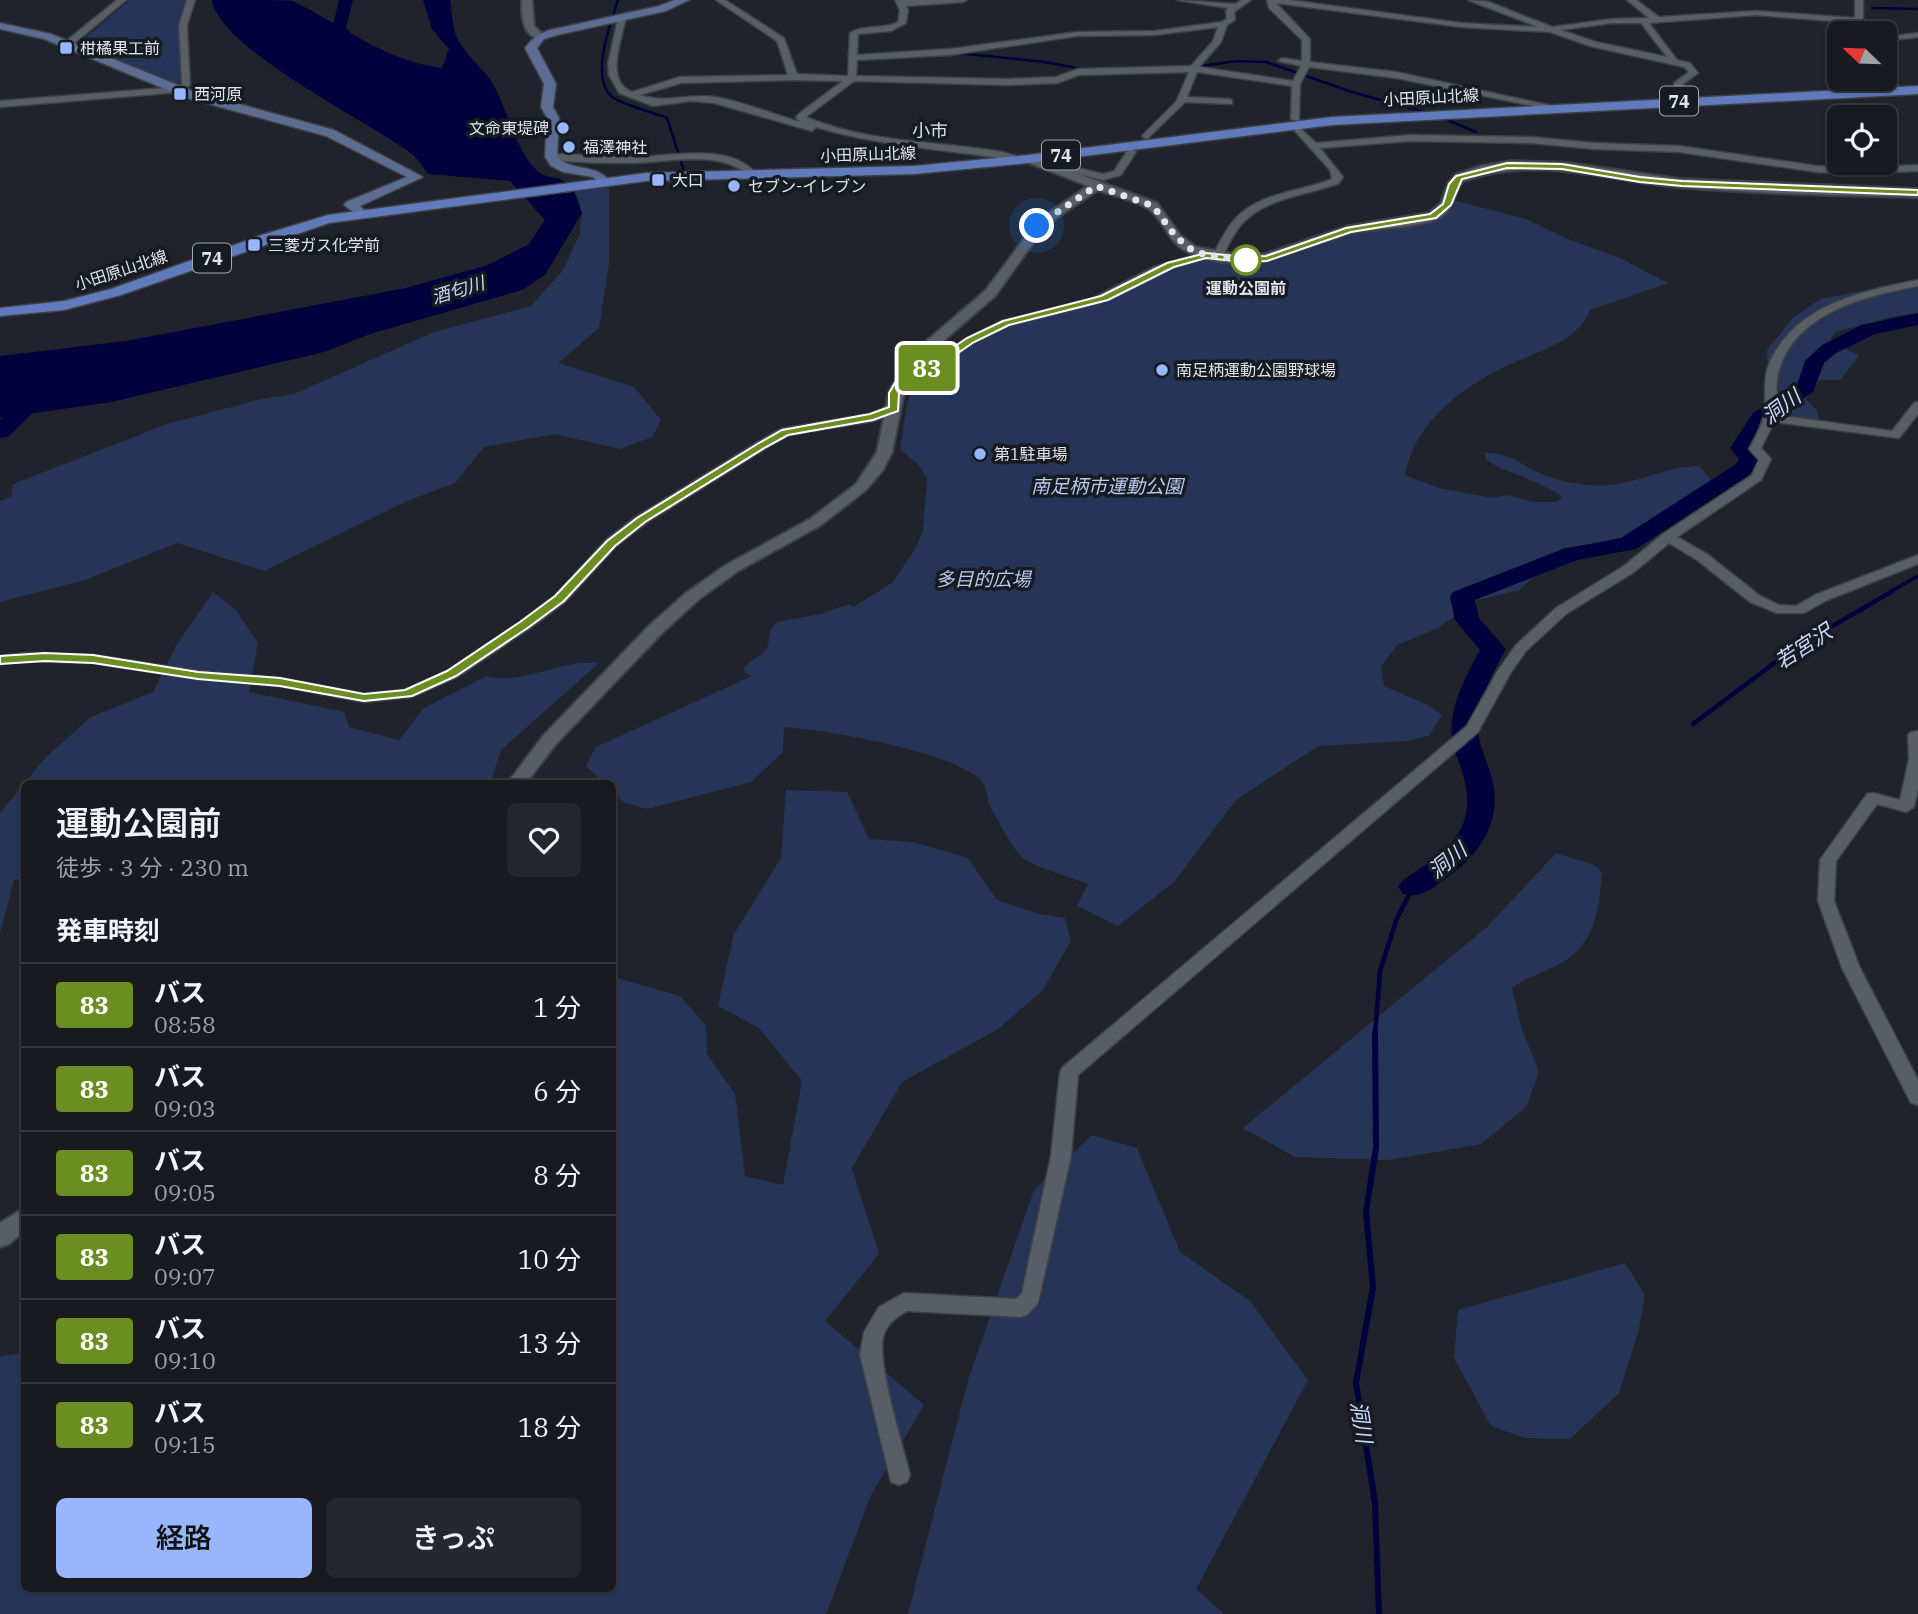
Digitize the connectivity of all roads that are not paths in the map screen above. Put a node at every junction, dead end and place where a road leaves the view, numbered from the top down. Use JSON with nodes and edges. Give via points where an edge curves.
{"nodes":[{"id":1,"x":112,"y":0,"type":"edge"},
{"id":2,"x":122,"y":0,"type":"edge"},
{"id":3,"x":191,"y":0,"type":"edge"},
{"id":4,"x":527,"y":0,"type":"edge"},
{"id":5,"x":684,"y":0,"type":"edge"},
{"id":6,"x":720,"y":0,"type":"edge"},
{"id":7,"x":963,"y":0,"type":"edge"},
{"id":8,"x":1181,"y":0,"type":"edge"},
{"id":9,"x":1247,"y":0,"type":"edge"},
{"id":10,"x":1272,"y":0,"type":"edge"},
{"id":11,"x":1472,"y":0,"type":"edge"},
{"id":12,"x":1631,"y":0,"type":"edge"},
{"id":13,"x":1859,"y":0,"type":"edge"},
{"id":14,"x":900,"y":2,"type":"edge"},
{"id":15,"x":1236,"y":7,"type":"junction"},
{"id":16,"x":622,"y":18,"type":"junction"},
{"id":17,"x":1642,"y":19,"type":"junction"},
{"id":18,"x":1656,"y":19,"type":"junction"},
{"id":19,"x":1859,"y":21,"type":"joint"},
{"id":20,"x":1223,"y":24,"type":"junction"},
{"id":21,"x":0,"y":26,"type":"edge"},
{"id":22,"x":1553,"y":30,"type":"junction"},
{"id":23,"x":1918,"y":35,"type":"edge"},
{"id":24,"x":1897,"y":36,"type":"edge"},
{"id":25,"x":540,"y":37,"type":"junction"},
{"id":26,"x":64,"y":43,"type":"junction"},
{"id":27,"x":854,"y":58,"type":"junction"},
{"id":28,"x":1282,"y":61,"type":"dead end"},
{"id":29,"x":1674,"y":61,"type":"junction"},
{"id":30,"x":1306,"y":64,"type":"junction"},
{"id":31,"x":1194,"y":69,"type":"junction"},
{"id":32,"x":793,"y":77,"type":"junction"},
{"id":33,"x":852,"y":78,"type":"junction"},
{"id":34,"x":1296,"y":84,"type":"junction"},
{"id":35,"x":177,"y":90,"type":"junction"},
{"id":36,"x":1918,"y":90,"type":"edge"},
{"id":37,"x":1899,"y":91,"type":"joint"},
{"id":38,"x":633,"y":94,"type":"junction"},
{"id":39,"x":1183,"y":99,"type":"junction"},
{"id":40,"x":1682,"y":101,"type":"junction"},
{"id":41,"x":1229,"y":102,"type":"dead end"},
{"id":42,"x":0,"y":104,"type":"edge"},
{"id":43,"x":1558,"y":108,"type":"junction"},
{"id":44,"x":1296,"y":119,"type":"dead end"},
{"id":45,"x":1299,"y":130,"type":"dead end"},
{"id":46,"x":839,"y":131,"type":"junction"},
{"id":47,"x":1147,"y":136,"type":"dead end"},
{"id":48,"x":1314,"y":146,"type":"junction"},
{"id":49,"x":1131,"y":152,"type":"dead end"},
{"id":50,"x":551,"y":157,"type":"junction"},
{"id":51,"x":1025,"y":160,"type":"junction"},
{"id":52,"x":1918,"y":168,"type":"edge"},
{"id":53,"x":750,"y":172,"type":"junction"},
{"id":54,"x":604,"y":182,"type":"junction"},
{"id":55,"x":1096,"y":186,"type":"junction"},
{"id":56,"x":1918,"y":193,"type":"edge"},
{"id":57,"x":361,"y":214,"type":"junction"},
{"id":58,"x":1212,"y":256,"type":"junction"},
{"id":59,"x":1918,"y":284,"type":"edge"},
{"id":60,"x":0,"y":313,"type":"edge"},
{"id":61,"x":908,"y":369,"type":"junction"},
{"id":62,"x":1918,"y":406,"type":"edge"},
{"id":63,"x":894,"y":408,"type":"junction"},
{"id":64,"x":1770,"y":418,"type":"junction"},
{"id":65,"x":1668,"y":537,"type":"junction"},
{"id":66,"x":1918,"y":559,"type":"edge"},
{"id":67,"x":0,"y":660,"type":"edge"},
{"id":68,"x":1916,"y":735,"type":"dead end"},
{"id":69,"x":518,"y":780,"type":"edge"},
{"id":70,"x":1918,"y":1098,"type":"edge"},
{"id":71,"x":21,"y":1220,"type":"edge"},
{"id":72,"x":0,"y":1237,"type":"edge"},
{"id":73,"x":899,"y":1475,"type":"dead end"}],
"edges":[{"from":1,"to":26,"type":"street"},
{"from":2,"to":26,"type":"street"},
{"from":3,"to":35,"type":"street","via":[[183,24],[186,85]]},
{"from":4,"to":25,"type":"street","via":[[531,33]]},
{"from":5,"to":16,"type":"main road"},
{"from":6,"to":32,"type":"street","via":[[781,40]]},
{"from":7,"to":14,"type":"street"},
{"from":8,"to":15,"type":"street"},
{"from":9,"to":15,"type":"street"},
{"from":10,"to":22,"type":"street","via":[[1461,25]]},
{"from":10,"to":30,"type":"street","via":[[1272,6],[1306,39]]},
{"from":11,"to":22,"type":"street"},
{"from":12,"to":18,"type":"street"},
{"from":13,"to":19,"type":"street"},
{"from":14,"to":27,"type":"street","via":[[900,25],[854,33]]},
{"from":15,"to":20,"type":"street","via":[[1228,13],[1231,20]]},
{"from":16,"to":25,"type":"main road"},
{"from":16,"to":38,"type":"street","via":[[613,75],[618,88]]},
{"from":17,"to":18,"type":"street"},
{"from":17,"to":22,"type":"street"},
{"from":17,"to":29,"type":"street"},
{"from":18,"to":19,"type":"street","via":[[1756,13]]},
{"from":20,"to":27,"type":"street"},
{"from":20,"to":31,"type":"street","via":[[1217,41]]},
{"from":21,"to":26,"type":"main road"},
{"from":22,"to":29,"type":"street"},
{"from":23,"to":24,"type":"street"},
{"from":25,"to":50,"type":"main road","via":[[531,48],[550,84]]},
{"from":26,"to":35,"type":"main road"},
{"from":27,"to":33,"type":"street"},
{"from":28,"to":30,"type":"street"},
{"from":29,"to":40,"type":"street","via":[[1694,70],[1678,83]]},
{"from":30,"to":34,"type":"street"},
{"from":30,"to":43,"type":"street","via":[[1396,75]]},
{"from":31,"to":33,"type":"street","via":[[1088,71],[1057,80],[1008,82]]},
{"from":31,"to":34,"type":"street"},
{"from":31,"to":39,"type":"street"},
{"from":32,"to":33,"type":"street"},
{"from":32,"to":38,"type":"street","via":[[680,80]]},
{"from":33,"to":46,"type":"street","via":[[801,117],[807,123]]},
{"from":34,"to":44,"type":"street"},
{"from":35,"to":42,"type":"street"},
{"from":35,"to":57,"type":"main road","via":[[330,133],[417,177],[351,205]]},
{"from":36,"to":37,"type":"main road","name":"小田原山北線","number":"74"},
{"from":37,"to":40,"type":"main road","name":"小田原山北線","number":"74"},
{"from":38,"to":46,"type":"street","via":[[653,103],[708,99]]},
{"from":39,"to":41,"type":"street"},
{"from":39,"to":47,"type":"street"},
{"from":40,"to":43,"type":"main road","name":"小田原山北線","number":"74"},
{"from":43,"to":51,"type":"main road","name":"小田原山北線","number":"74","via":[[1332,121]]},
{"from":45,"to":48,"type":"street"},
{"from":46,"to":51,"type":"street"},
{"from":48,"to":52,"type":"street","via":[[1410,138],[1543,140],[1679,149],[1817,169]]},
{"from":48,"to":58,"type":"street","via":[[1334,169],[1336,181],[1258,206],[1242,216]]},
{"from":49,"to":51,"type":"street","via":[[1118,173],[1103,177]]},
{"from":50,"to":53,"type":"street","via":[[684,158],[737,163]]},
{"from":50,"to":54,"type":"main road","via":[[560,167],[597,174]]},
{"from":51,"to":53,"type":"main road","name":"小田原山北線","number":"74","via":[[861,173]]},
{"from":51,"to":55,"type":"street"},
{"from":53,"to":54,"type":"main road","name":"小田原山北線","number":"74"},
{"from":54,"to":57,"type":"main road","name":"小田原山北線","number":"74"},
{"from":55,"to":58,"type":"street","via":[[1153,206],[1176,237],[1192,250]]},
{"from":55,"to":61,"type":"street","via":[[1037,226],[983,302],[929,345]]},
{"from":56,"to":58,"type":"street","via":[[1682,184],[1562,166],[1507,165],[1459,178],[1447,205],[1433,216],[1349,230],[1267,258]]},
{"from":57,"to":60,"type":"main road","name":"小田原山北線","number":"74","via":[[290,229],[83,302]]},
{"from":58,"to":61,"type":"street","via":[[1158,269],[1093,302],[1006,323],[932,366]]},
{"from":59,"to":64,"type":"street","via":[[1855,298],[1801,327],[1787,341],[1774,367]]},
{"from":61,"to":63,"type":"street","via":[[894,393]]},
{"from":62,"to":64,"type":"street","via":[[1895,435]]},
{"from":63,"to":67,"type":"street","via":[[785,432],[762,445],[641,520],[611,544],[559,599],[525,625],[452,674],[407,694],[364,698],[280,682],[93,659]]},
{"from":63,"to":69,"type":"street","via":[[886,453],[859,489],[826,516],[691,596],[644,640]]},
{"from":64,"to":65,"type":"street","via":[[1755,449],[1765,459],[1757,477]]},
{"from":65,"to":66,"type":"street","via":[[1777,610],[1799,610]]},
{"from":65,"to":73,"type":"street","via":[[1629,569],[1560,611],[1521,648],[1473,729],[1069,1072],[1061,1156],[1031,1297],[1021,1308],[904,1301],[886,1313],[874,1332],[871,1355]]},
{"from":68,"to":70,"type":"street","via":[[1917,759],[1906,807],[1873,798],[1828,860],[1826,901],[1851,968]]},
{"from":71,"to":72,"type":"street"}]}
